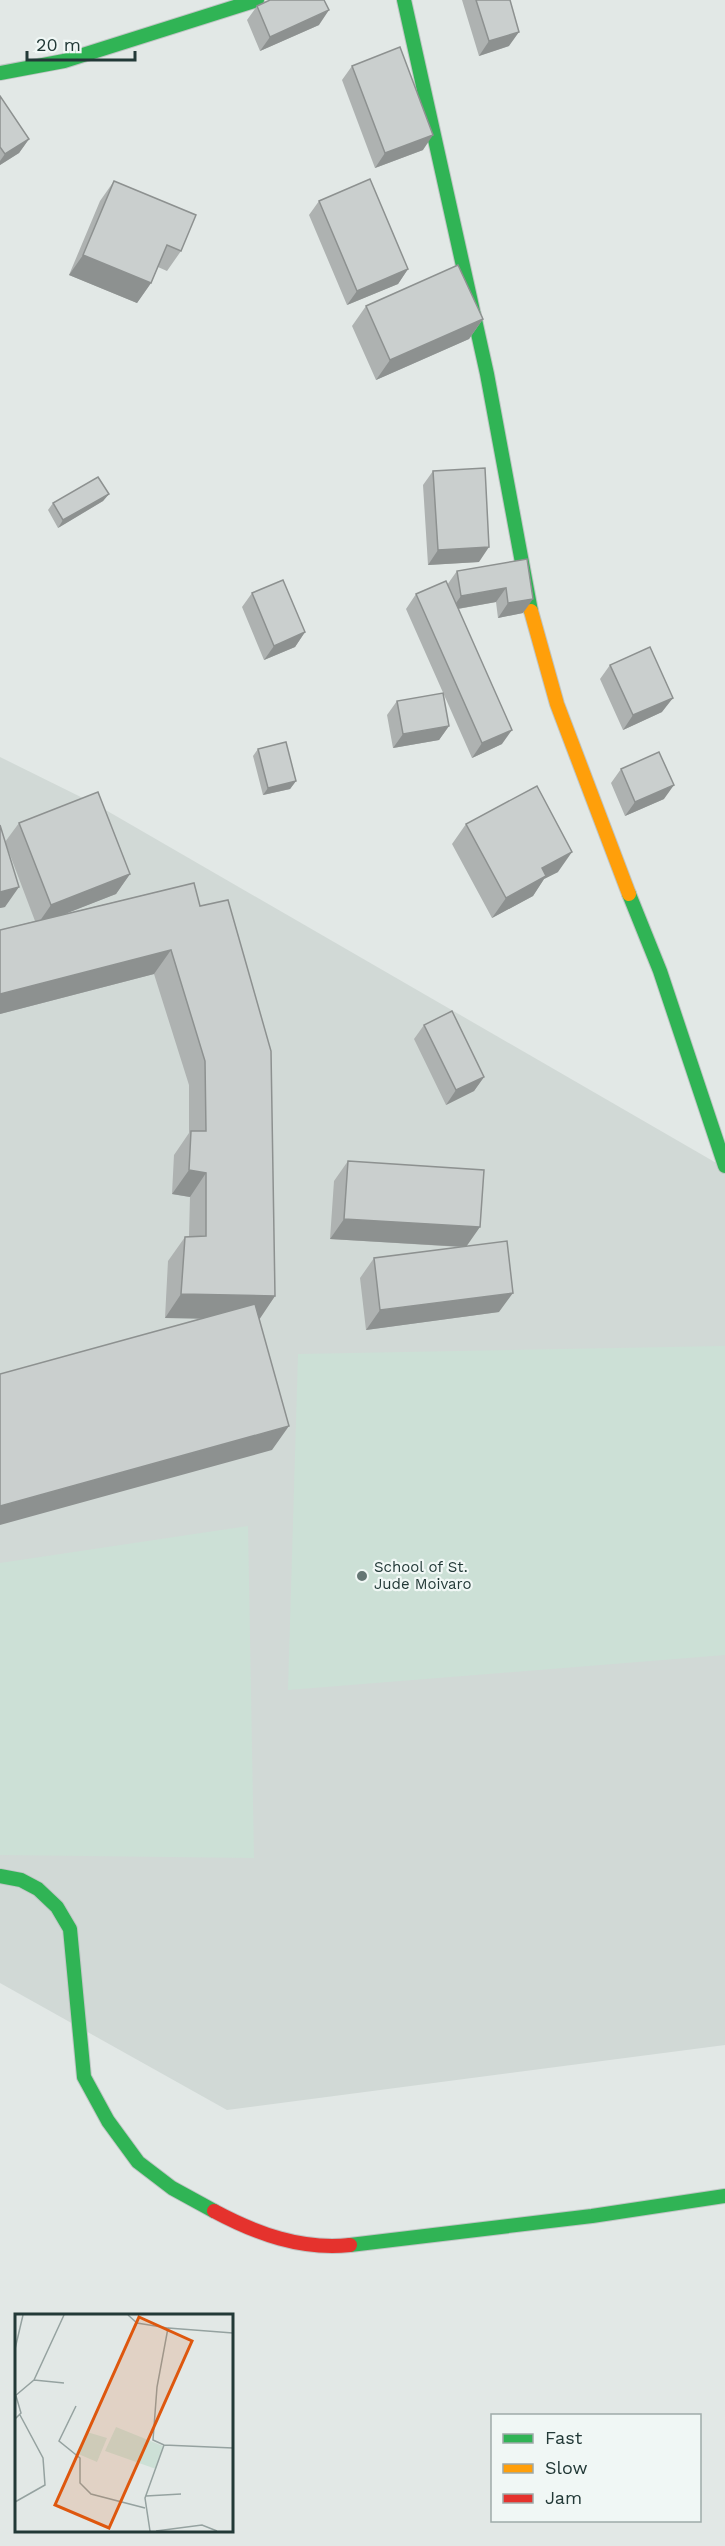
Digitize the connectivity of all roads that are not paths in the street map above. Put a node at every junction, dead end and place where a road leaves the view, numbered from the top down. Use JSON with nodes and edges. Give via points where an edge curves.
{"nodes":[{"id":1,"x":257,"y":0,"type":"edge"},
{"id":2,"x":404,"y":0,"type":"edge"},
{"id":3,"x":0,"y":73,"type":"edge"},
{"id":4,"x":725,"y":1166,"type":"edge"},
{"id":5,"x":0,"y":1876,"type":"edge"},
{"id":6,"x":725,"y":2196,"type":"edge"}],
"edges":[{"from":1,"to":3,"type":"street","via":[[64,61]]},
{"from":2,"to":4,"type":"street","via":[[487,374],[536,627],[557,704],[660,971]]},
{"from":5,"to":6,"type":"street","via":[[25,1881],[63,1913],[70,1929],[84,2077],[137,2160],[167,2184],[235,2222],[284,2241],[335,2245]]}]}
